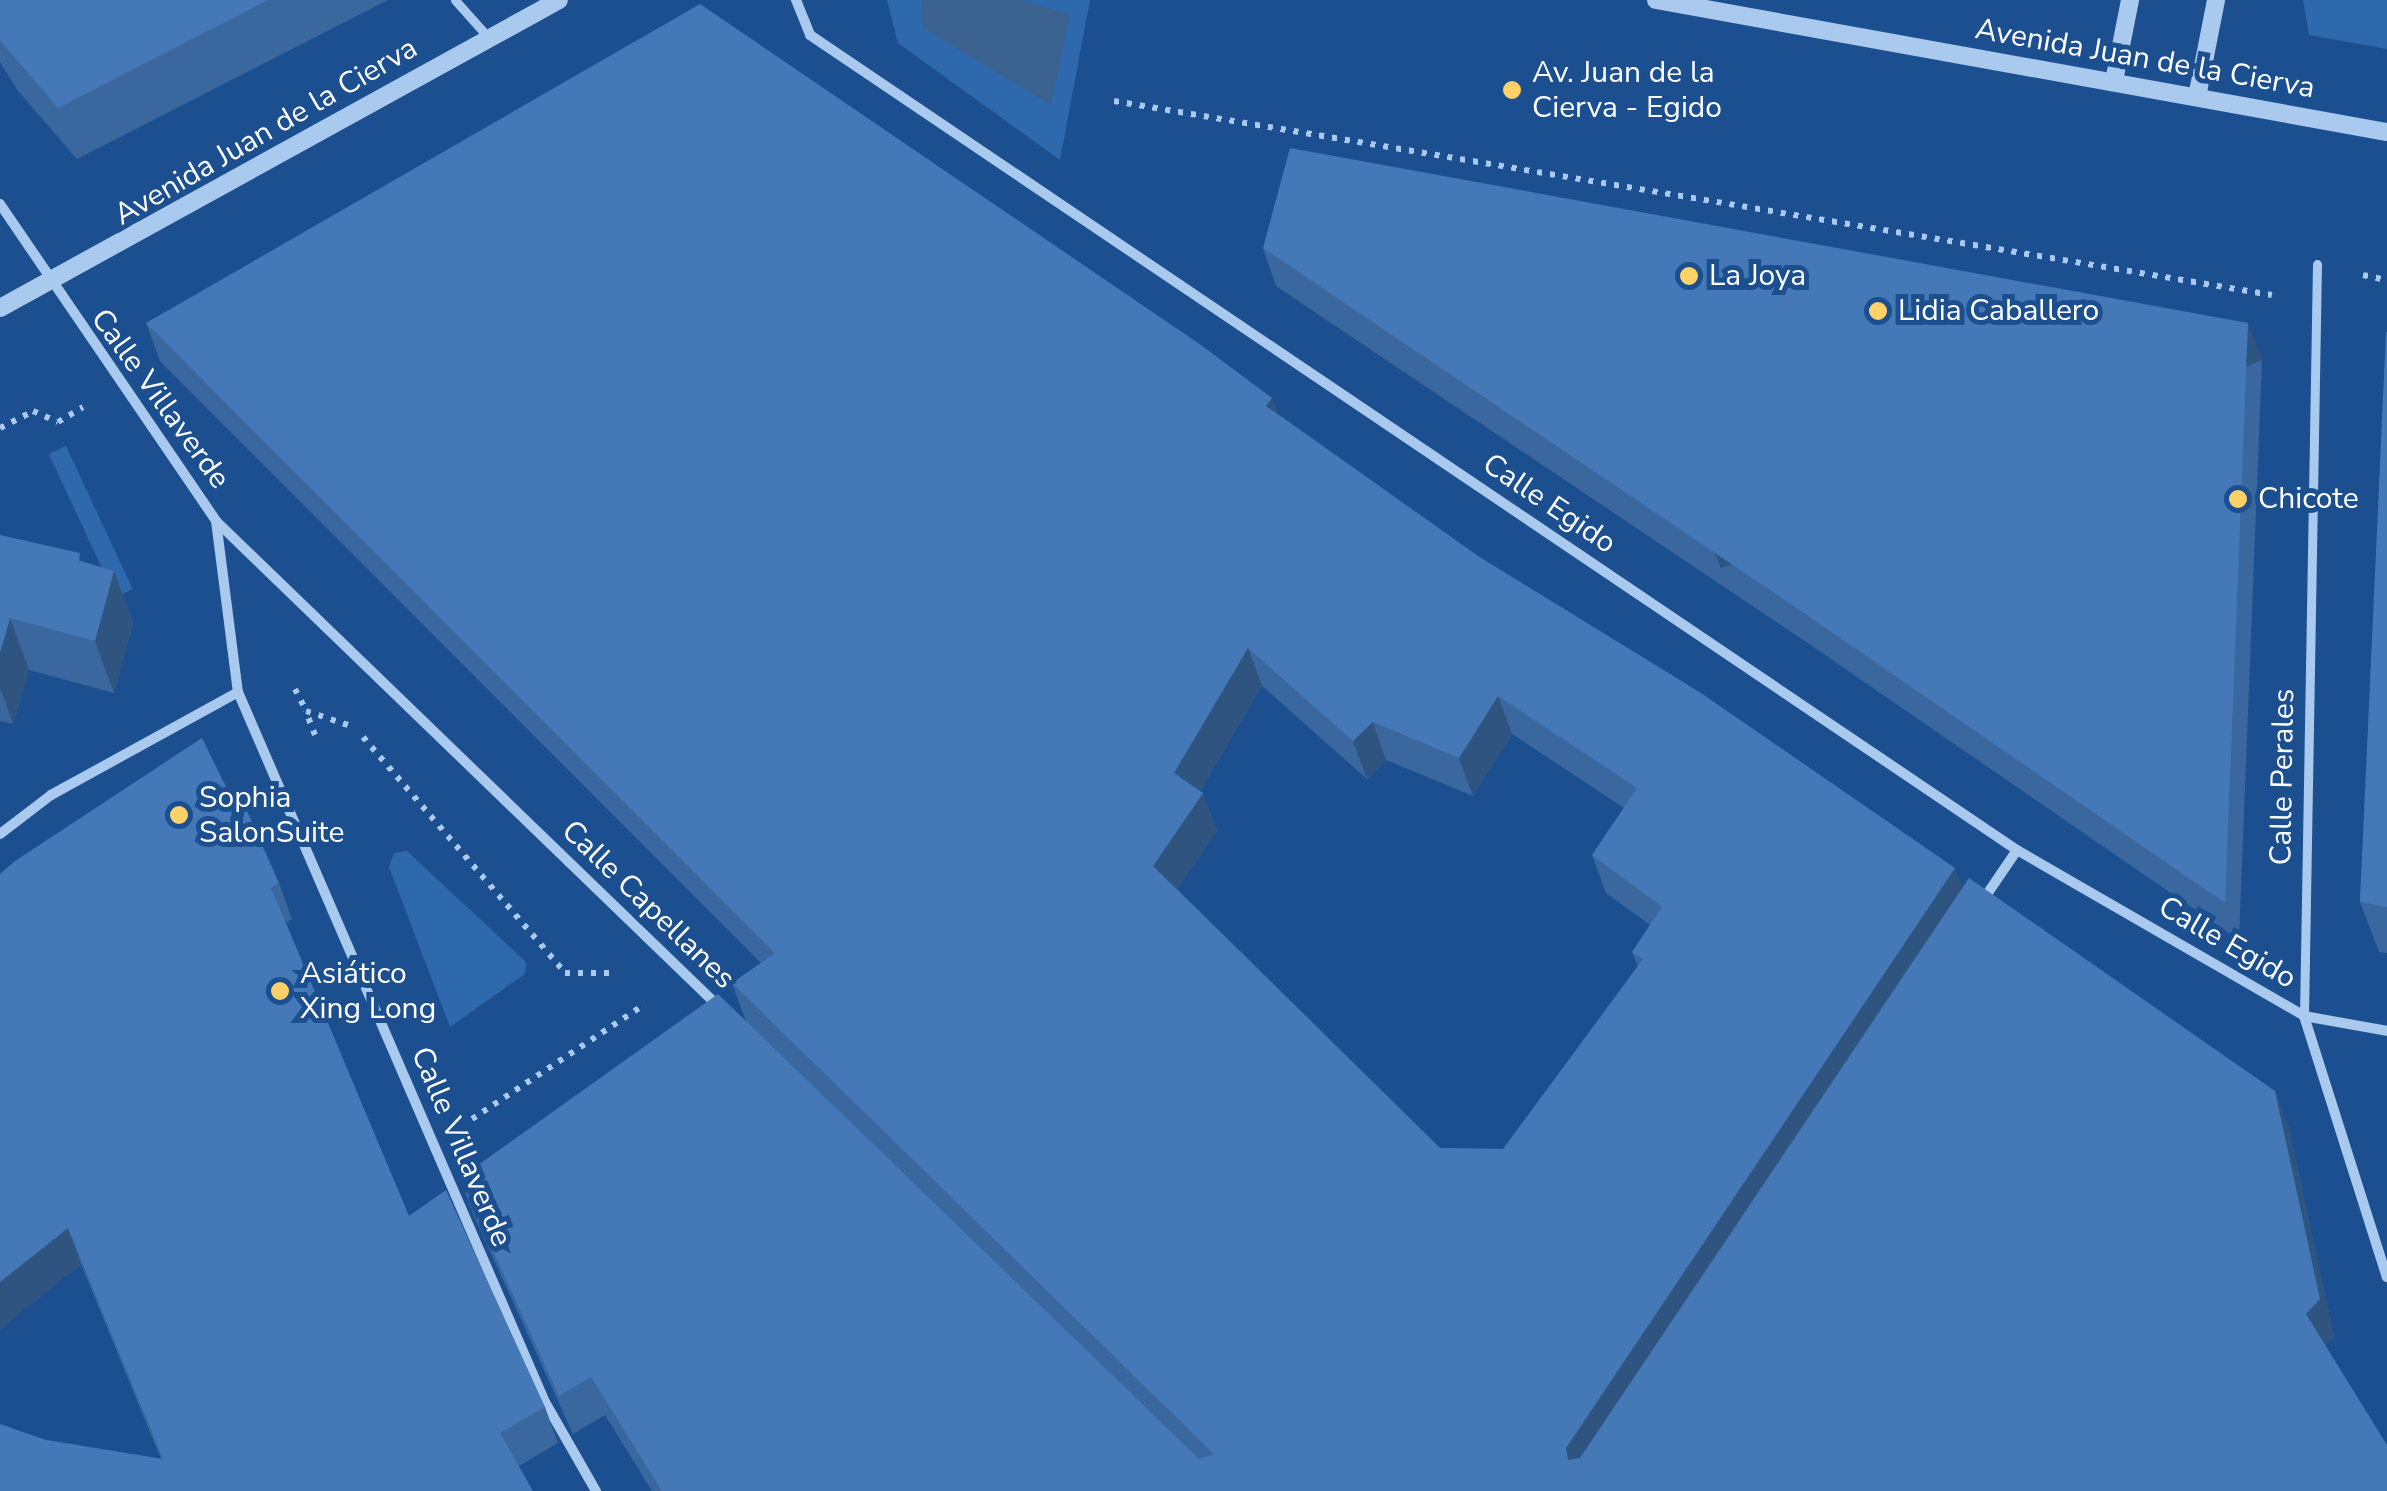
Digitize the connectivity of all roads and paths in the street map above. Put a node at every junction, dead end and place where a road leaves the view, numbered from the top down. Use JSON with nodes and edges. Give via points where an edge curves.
{"nodes":[{"id":1,"x":455,"y":0,"type":"edge"},
{"id":2,"x":558,"y":0,"type":"edge"},
{"id":3,"x":796,"y":0,"type":"edge"},
{"id":4,"x":1656,"y":0,"type":"edge"},
{"id":5,"x":2130,"y":0,"type":"edge"},
{"id":6,"x":2216,"y":0,"type":"edge"},
{"id":7,"x":488,"y":37,"type":"junction"},
{"id":8,"x":2114,"y":81,"type":"junction"},
{"id":9,"x":2198,"y":97,"type":"junction"},
{"id":10,"x":1114,"y":101,"type":"dead end"},
{"id":11,"x":2387,"y":132,"type":"edge"},
{"id":12,"x":0,"y":204,"type":"edge"},
{"id":13,"x":2318,"y":264,"type":"dead end"},
{"id":14,"x":47,"y":284,"type":"junction"},
{"id":15,"x":2317,"y":303,"type":"junction"},
{"id":16,"x":0,"y":308,"type":"edge"},
{"id":17,"x":118,"y":385,"type":"junction"},
{"id":18,"x":0,"y":428,"type":"edge"},
{"id":19,"x":216,"y":520,"type":"junction"},
{"id":20,"x":238,"y":692,"type":"junction"},
{"id":21,"x":320,"y":748,"type":"dead end"},
{"id":22,"x":0,"y":834,"type":"edge"},
{"id":23,"x":2017,"y":850,"type":"junction"},
{"id":24,"x":1972,"y":916,"type":"edge"},
{"id":25,"x":624,"y":972,"type":"dead end"},
{"id":26,"x":639,"y":985,"type":"dead end"},
{"id":27,"x":2304,"y":1016,"type":"junction"},
{"id":28,"x":733,"y":1021,"type":"edge"},
{"id":29,"x":2387,"y":1031,"type":"edge"},
{"id":30,"x":461,"y":1105,"type":"dead end"},
{"id":31,"x":468,"y":1122,"type":"junction"},
{"id":32,"x":429,"y":1135,"type":"junction"},
{"id":33,"x":2387,"y":1277,"type":"edge"},
{"id":34,"x":596,"y":1491,"type":"edge"}],
"edges":[{"from":1,"to":7,"type":"street"},
{"from":2,"to":7,"type":"street","name":"Avenida Juan de la Cierva"},
{"from":3,"to":23,"type":"street","name":"Calle Egido","via":[[810,34]]},
{"from":4,"to":8,"type":"street","name":"Avenida Juan de la Cierva"},
{"from":5,"to":8,"type":"street"},
{"from":6,"to":9,"type":"street"},
{"from":7,"to":14,"type":"street","name":"Avenida Juan de la Cierva"},
{"from":8,"to":9,"type":"street","name":"Avenida Juan de la Cierva"},
{"from":9,"to":11,"type":"street","name":"Avenida Juan de la Cierva"},
{"from":10,"to":15,"type":"path"},
{"from":12,"to":14,"type":"street","name":"Calle Villaverde"},
{"from":13,"to":15,"type":"street","name":"Calle Perales"},
{"from":14,"to":16,"type":"street","name":"Avenida Juan de la Cierva"},
{"from":14,"to":17,"type":"street","name":"Calle Villaverde"},
{"from":15,"to":27,"type":"street","name":"Calle Perales"},
{"from":17,"to":18,"type":"path","via":[[58,422],[33,411]]},
{"from":17,"to":19,"type":"street","name":"Calle Villaverde"},
{"from":19,"to":20,"type":"street","name":"Calle Villaverde"},
{"from":19,"to":28,"type":"street","name":"Calle Capellanes"},
{"from":20,"to":22,"type":"street","via":[[51,794]]},
{"from":20,"to":32,"type":"street","name":"Calle Villaverde"},
{"from":21,"to":25,"type":"path","via":[[306,710],[355,727],[565,973]]},
{"from":23,"to":24,"type":"street"},
{"from":23,"to":27,"type":"street","name":"Calle Egido"},
{"from":26,"to":31,"type":"path","via":[[654,998]]},
{"from":27,"to":29,"type":"street","name":"Calle Egido"},
{"from":27,"to":33,"type":"street","name":"Calle Perales"},
{"from":30,"to":31,"type":"path"},
{"from":31,"to":32,"type":"path"},
{"from":32,"to":34,"type":"street","name":"Calle Villaverde","via":[[546,1402]]}]}
